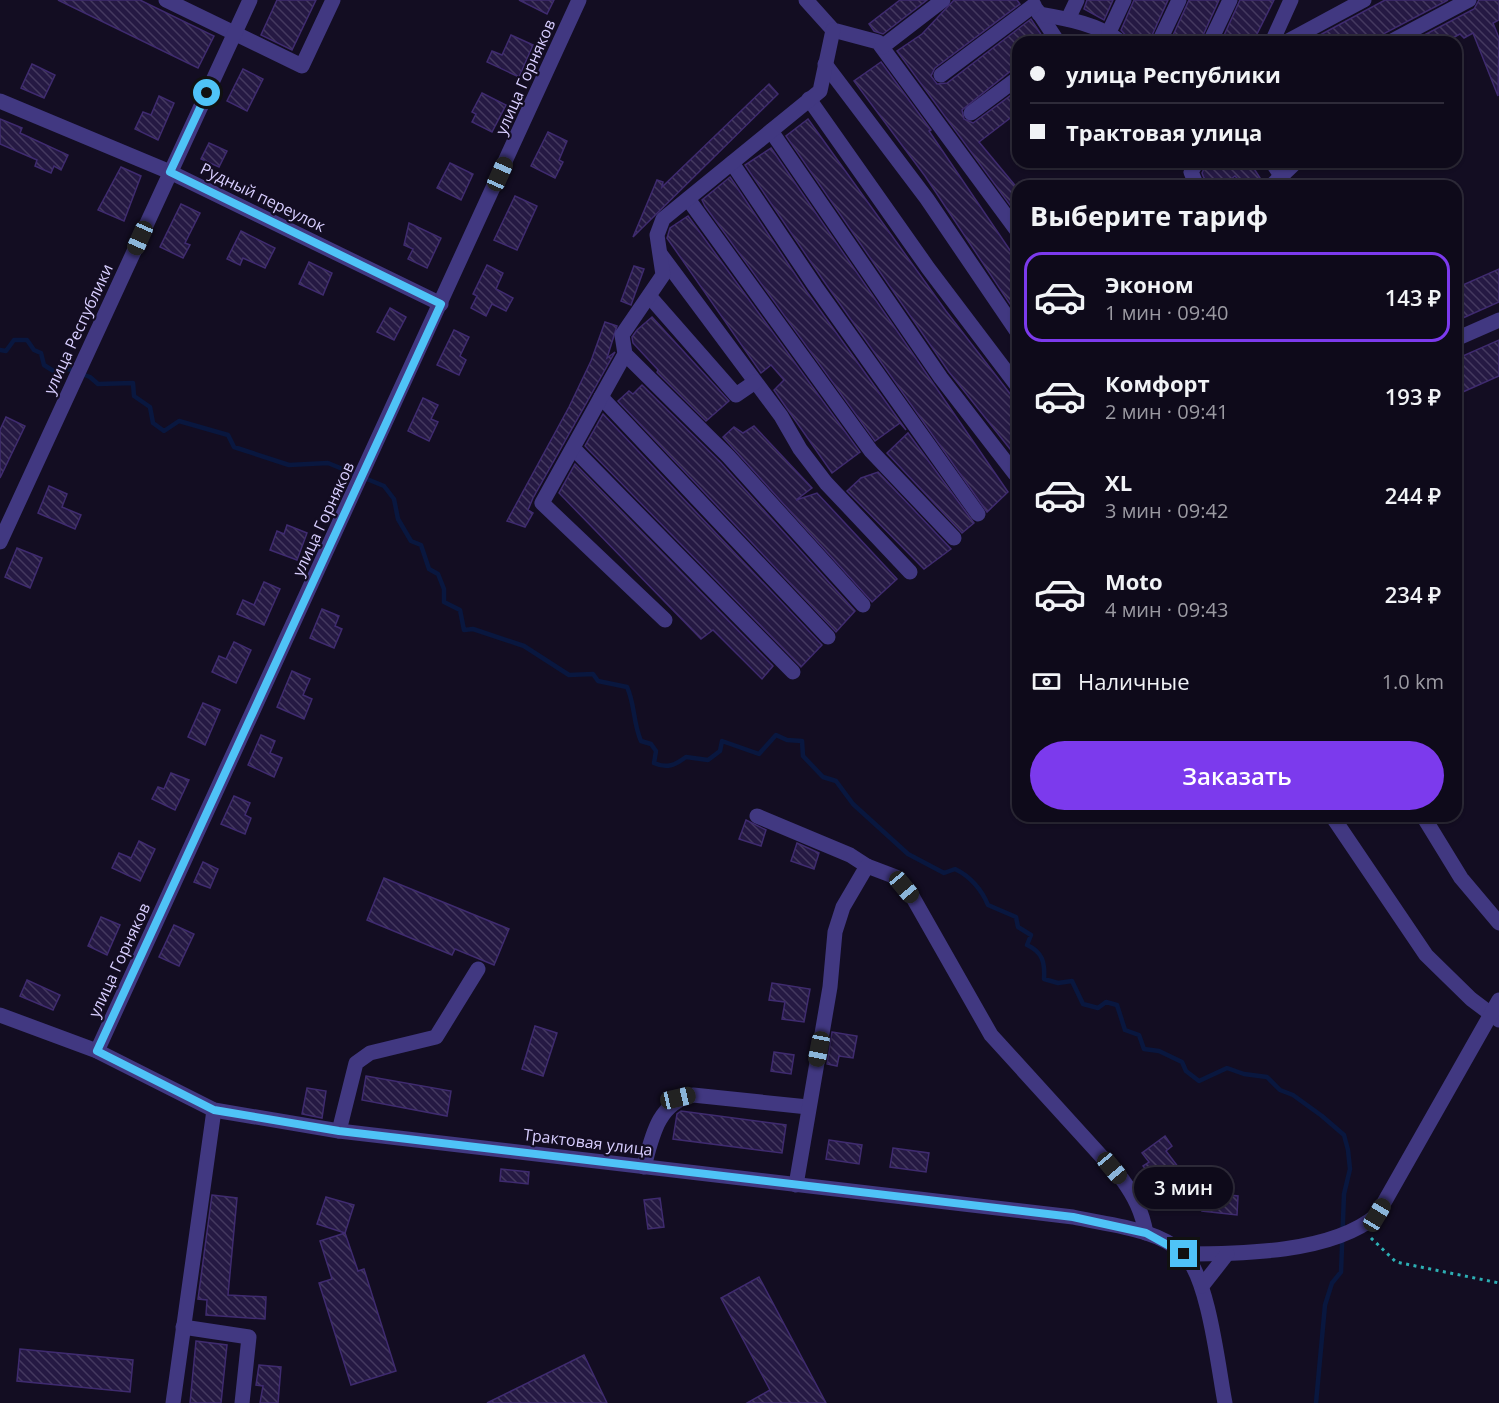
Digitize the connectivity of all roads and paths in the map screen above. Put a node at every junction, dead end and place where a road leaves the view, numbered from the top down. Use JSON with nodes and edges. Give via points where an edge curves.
{"nodes":[{"id":1,"x":166,"y":0,"type":"edge"},
{"id":2,"x":250,"y":0,"type":"edge"},
{"id":3,"x":333,"y":0,"type":"edge"},
{"id":4,"x":579,"y":0,"type":"edge"},
{"id":5,"x":806,"y":0,"type":"edge"},
{"id":6,"x":943,"y":0,"type":"edge"},
{"id":7,"x":1077,"y":0,"type":"edge"},
{"id":8,"x":1124,"y":0,"type":"edge"},
{"id":9,"x":1179,"y":0,"type":"edge"},
{"id":10,"x":1230,"y":0,"type":"edge"},
{"id":11,"x":1291,"y":0,"type":"edge"},
{"id":12,"x":1364,"y":0,"type":"edge"},
{"id":13,"x":1469,"y":0,"type":"edge"},
{"id":14,"x":1034,"y":6,"type":"edge"},
{"id":15,"x":1068,"y":19,"type":"junction"},
{"id":16,"x":833,"y":30,"type":"junction"},
{"id":17,"x":1109,"y":32,"type":"junction"},
{"id":18,"x":234,"y":34,"type":"junction"},
{"id":19,"x":1054,"y":36,"type":"edge"},
{"id":20,"x":1114,"y":36,"type":"edge"},
{"id":21,"x":1162,"y":36,"type":"edge"},
{"id":22,"x":1213,"y":36,"type":"edge"},
{"id":23,"x":1275,"y":36,"type":"edge"},
{"id":24,"x":1297,"y":36,"type":"edge"},
{"id":25,"x":1401,"y":36,"type":"edge"},
{"id":26,"x":882,"y":47,"type":"junction"},
{"id":27,"x":825,"y":64,"type":"junction"},
{"id":28,"x":941,"y":75,"type":"dead end"},
{"id":29,"x":1012,"y":82,"type":"edge"},
{"id":30,"x":809,"y":99,"type":"junction"},
{"id":31,"x":0,"y":101,"type":"edge"},
{"id":32,"x":971,"y":113,"type":"dead end"},
{"id":33,"x":771,"y":131,"type":"junction"},
{"id":34,"x":732,"y":163,"type":"junction"},
{"id":35,"x":1290,"y":168,"type":"edge"},
{"id":36,"x":170,"y":172,"type":"junction"},
{"id":37,"x":1278,"y":180,"type":"edge"},
{"id":38,"x":688,"y":199,"type":"junction"},
{"id":39,"x":1012,"y":224,"type":"edge"},
{"id":40,"x":660,"y":253,"type":"junction"},
{"id":41,"x":650,"y":297,"type":"junction"},
{"id":42,"x":441,"y":304,"type":"junction"},
{"id":43,"x":1499,"y":320,"type":"edge"},
{"id":44,"x":1012,"y":324,"type":"edge"},
{"id":45,"x":1462,"y":336,"type":"edge"},
{"id":46,"x":625,"y":354,"type":"junction"},
{"id":47,"x":1012,"y":379,"type":"edge"},
{"id":48,"x":755,"y":382,"type":"junction"},
{"id":49,"x":601,"y":397,"type":"junction"},
{"id":50,"x":573,"y":448,"type":"junction"},
{"id":51,"x":1012,"y":469,"type":"edge"},
{"id":52,"x":978,"y":514,"type":"dead end"},
{"id":53,"x":954,"y":538,"type":"dead end"},
{"id":54,"x":0,"y":542,"type":"edge"},
{"id":55,"x":910,"y":573,"type":"dead end"},
{"id":56,"x":863,"y":605,"type":"dead end"},
{"id":57,"x":665,"y":620,"type":"dead end"},
{"id":58,"x":828,"y":637,"type":"dead end"},
{"id":59,"x":793,"y":672,"type":"dead end"},
{"id":60,"x":758,"y":816,"type":"dead end"},
{"id":61,"x":1336,"y":822,"type":"edge"},
{"id":62,"x":1427,"y":822,"type":"edge"},
{"id":63,"x":867,"y":866,"type":"junction"},
{"id":64,"x":1499,"y":923,"type":"edge"},
{"id":65,"x":478,"y":969,"type":"dead end"},
{"id":66,"x":1496,"y":1011,"type":"edge"},
{"id":67,"x":0,"y":1015,"type":"edge"},
{"id":68,"x":97,"y":1051,"type":"junction"},
{"id":69,"x":808,"y":1107,"type":"junction"},
{"id":70,"x":214,"y":1110,"type":"junction"},
{"id":71,"x":339,"y":1131,"type":"junction"},
{"id":72,"x":644,"y":1167,"type":"junction"},
{"id":73,"x":796,"y":1185,"type":"junction"},
{"id":74,"x":1361,"y":1228,"type":"junction"},
{"id":75,"x":1146,"y":1233,"type":"junction"},
{"id":76,"x":1184,"y":1254,"type":"junction"},
{"id":77,"x":1227,"y":1254,"type":"junction"},
{"id":78,"x":1499,"y":1283,"type":"edge"},
{"id":79,"x":1202,"y":1286,"type":"junction"},
{"id":80,"x":183,"y":1327,"type":"junction"},
{"id":81,"x":172,"y":1403,"type":"edge"},
{"id":82,"x":242,"y":1403,"type":"edge"},
{"id":83,"x":1225,"y":1403,"type":"edge"}],
"edges":[{"from":1,"to":18,"type":"street"},
{"from":2,"to":18,"type":"street","name":"улица Республики"},
{"from":3,"to":18,"type":"street","via":[[302,66]]},
{"from":4,"to":42,"type":"street","name":"улица Горняков"},
{"from":5,"to":16,"type":"street"},
{"from":6,"to":26,"type":"street"},
{"from":7,"to":15,"type":"street"},
{"from":8,"to":17,"type":"street"},
{"from":9,"to":21,"type":"street"},
{"from":10,"to":22,"type":"street"},
{"from":11,"to":23,"type":"street"},
{"from":12,"to":24,"type":"street"},
{"from":13,"to":25,"type":"street"},
{"from":14,"to":15,"type":"street"},
{"from":14,"to":19,"type":"street"},
{"from":14,"to":28,"type":"street"},
{"from":15,"to":17,"type":"street"},
{"from":16,"to":26,"type":"street","via":[[878,42]]},
{"from":16,"to":27,"type":"street"},
{"from":17,"to":20,"type":"street"},
{"from":18,"to":36,"type":"street","name":"улица Республики"},
{"from":26,"to":39,"type":"street"},
{"from":27,"to":30,"type":"street","via":[[820,91]]},
{"from":27,"to":44,"type":"street","via":[[927,199]]},
{"from":29,"to":32,"type":"street"},
{"from":30,"to":33,"type":"street"},
{"from":30,"to":47,"type":"street"},
{"from":31,"to":36,"type":"street","name":"Рудный переулок"},
{"from":33,"to":34,"type":"street"},
{"from":33,"to":51,"type":"street","via":[[941,378]]},
{"from":34,"to":38,"type":"street"},
{"from":34,"to":52,"type":"street"},
{"from":35,"to":37,"type":"street"},
{"from":36,"to":42,"type":"street","name":"Рудный переулок"},
{"from":36,"to":54,"type":"street","name":"улица Республики"},
{"from":38,"to":40,"type":"street","via":[[663,219],[657,235]]},
{"from":38,"to":53,"type":"street","via":[[871,451]]},
{"from":40,"to":41,"type":"street","via":[[663,275]]},
{"from":40,"to":48,"type":"street"},
{"from":41,"to":46,"type":"street","via":[[622,335]]},
{"from":41,"to":48,"type":"street","via":[[736,395]]},
{"from":42,"to":68,"type":"street","name":"улица Горняков"},
{"from":43,"to":45,"type":"street"},
{"from":46,"to":49,"type":"street"},
{"from":46,"to":56,"type":"street","via":[[728,456]]},
{"from":48,"to":55,"type":"street","via":[[826,483]]},
{"from":49,"to":50,"type":"street"},
{"from":49,"to":58,"type":"street"},
{"from":50,"to":57,"type":"street","via":[[542,503]]},
{"from":50,"to":59,"type":"street"},
{"from":60,"to":63,"type":"street"},
{"from":61,"to":66,"type":"street","via":[[1426,955],[1471,999]]},
{"from":62,"to":64,"type":"street","via":[[1461,878]]},
{"from":63,"to":69,"type":"street","via":[[843,907],[835,932],[830,987]]},
{"from":63,"to":75,"type":"street","via":[[896,877],[912,896],[991,1035],[1122,1179],[1142,1214]]},
{"from":65,"to":71,"type":"street","via":[[436,1037],[370,1053],[356,1063]]},
{"from":66,"to":74,"type":"street","via":[[1377,1215]]},
{"from":67,"to":68,"type":"street","name":"Трактовая улица"},
{"from":68,"to":70,"type":"street","name":"Трактовая улица"},
{"from":69,"to":72,"type":"street","via":[[693,1095],[678,1098],[654,1130]]},
{"from":69,"to":73,"type":"street"},
{"from":70,"to":71,"type":"street","name":"Трактовая улица"},
{"from":70,"to":80,"type":"street"},
{"from":71,"to":72,"type":"street","name":"Трактовая улица"},
{"from":72,"to":73,"type":"street","name":"Трактовая улица"},
{"from":73,"to":75,"type":"street","name":"Трактовая улица","via":[[1073,1217]]},
{"from":74,"to":77,"type":"street","via":[[1311,1244]]},
{"from":74,"to":78,"type":"path","via":[[1396,1262]]},
{"from":75,"to":76,"type":"street","name":"Трактовая улица"},
{"from":76,"to":77,"type":"street"},
{"from":76,"to":79,"type":"street"},
{"from":77,"to":79,"type":"street"},
{"from":79,"to":83,"type":"street"},
{"from":80,"to":81,"type":"street"},
{"from":80,"to":82,"type":"street","via":[[249,1337]]}]}
